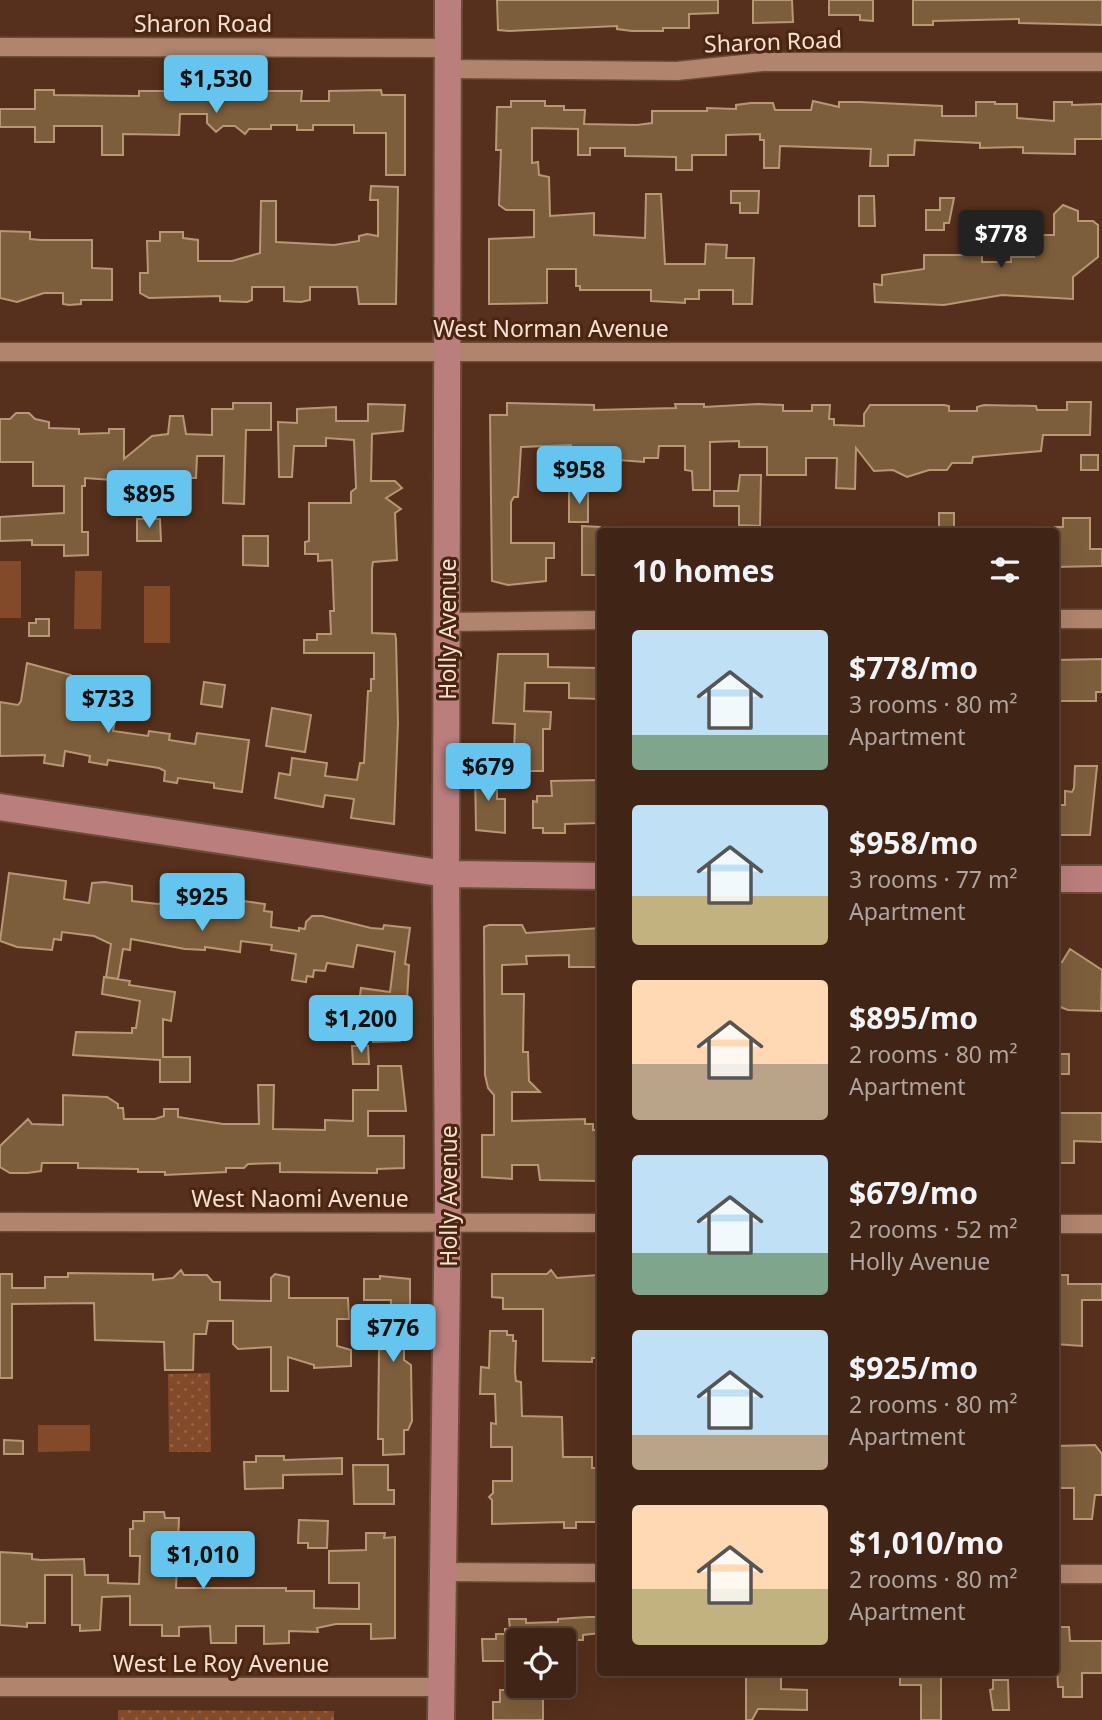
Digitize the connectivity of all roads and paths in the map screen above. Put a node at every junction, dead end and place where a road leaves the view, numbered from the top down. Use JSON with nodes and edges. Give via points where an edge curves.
{"nodes":[{"id":1,"x":448,"y":0,"type":"edge"},
{"id":2,"x":0,"y":47,"type":"edge"},
{"id":3,"x":447,"y":58,"type":"junction"},
{"id":4,"x":1102,"y":62,"type":"edge"},
{"id":5,"x":0,"y":352,"type":"edge"},
{"id":6,"x":448,"y":352,"type":"junction"},
{"id":7,"x":1102,"y":352,"type":"edge"},
{"id":8,"x":1059,"y":619,"type":"edge"},
{"id":9,"x":1102,"y":619,"type":"edge"},
{"id":10,"x":597,"y":620,"type":"edge"},
{"id":11,"x":448,"y":622,"type":"junction"},
{"id":12,"x":0,"y":807,"type":"edge"},
{"id":13,"x":446,"y":874,"type":"junction"},
{"id":14,"x":597,"y":876,"type":"edge"},
{"id":15,"x":1059,"y":879,"type":"edge"},
{"id":16,"x":1102,"y":879,"type":"edge"},
{"id":17,"x":0,"y":1222,"type":"edge"},
{"id":18,"x":448,"y":1223,"type":"junction"},
{"id":19,"x":597,"y":1223,"type":"edge"},
{"id":20,"x":1059,"y":1224,"type":"edge"},
{"id":21,"x":1102,"y":1224,"type":"edge"},
{"id":22,"x":446,"y":1572,"type":"junction"},
{"id":23,"x":597,"y":1573,"type":"edge"},
{"id":24,"x":1059,"y":1574,"type":"edge"},
{"id":25,"x":1102,"y":1574,"type":"edge"},
{"id":26,"x":0,"y":1687,"type":"edge"},
{"id":27,"x":441,"y":1687,"type":"junction"},
{"id":28,"x":441,"y":1720,"type":"edge"}],
"edges":[{"from":1,"to":3,"type":"street","name":"Holly Avenue"},
{"from":2,"to":3,"type":"street","name":"Sharon Road"},
{"from":3,"to":4,"type":"street","name":"Sharon Road","via":[[677,71],[762,62]]},
{"from":3,"to":6,"type":"street","name":"Holly Avenue"},
{"from":5,"to":6,"type":"street","name":"West Norman Avenue"},
{"from":6,"to":7,"type":"street","name":"West Norman Avenue"},
{"from":6,"to":11,"type":"street","name":"Holly Avenue"},
{"from":8,"to":9,"type":"street"},
{"from":10,"to":11,"type":"street"},
{"from":11,"to":13,"type":"street","name":"Holly Avenue"},
{"from":12,"to":13,"type":"street"},
{"from":13,"to":14,"type":"street"},
{"from":13,"to":18,"type":"street","name":"Holly Avenue"},
{"from":15,"to":16,"type":"street"},
{"from":17,"to":18,"type":"street","name":"West Naomi Avenue"},
{"from":18,"to":19,"type":"street","name":"West Naomi Avenue"},
{"from":18,"to":22,"type":"street","name":"Holly Avenue"},
{"from":20,"to":21,"type":"street"},
{"from":22,"to":23,"type":"street"},
{"from":22,"to":27,"type":"street","name":"Holly Avenue"},
{"from":24,"to":25,"type":"street"},
{"from":26,"to":27,"type":"street","name":"West Le Roy Avenue"},
{"from":27,"to":28,"type":"street","name":"Holly Avenue"}]}
